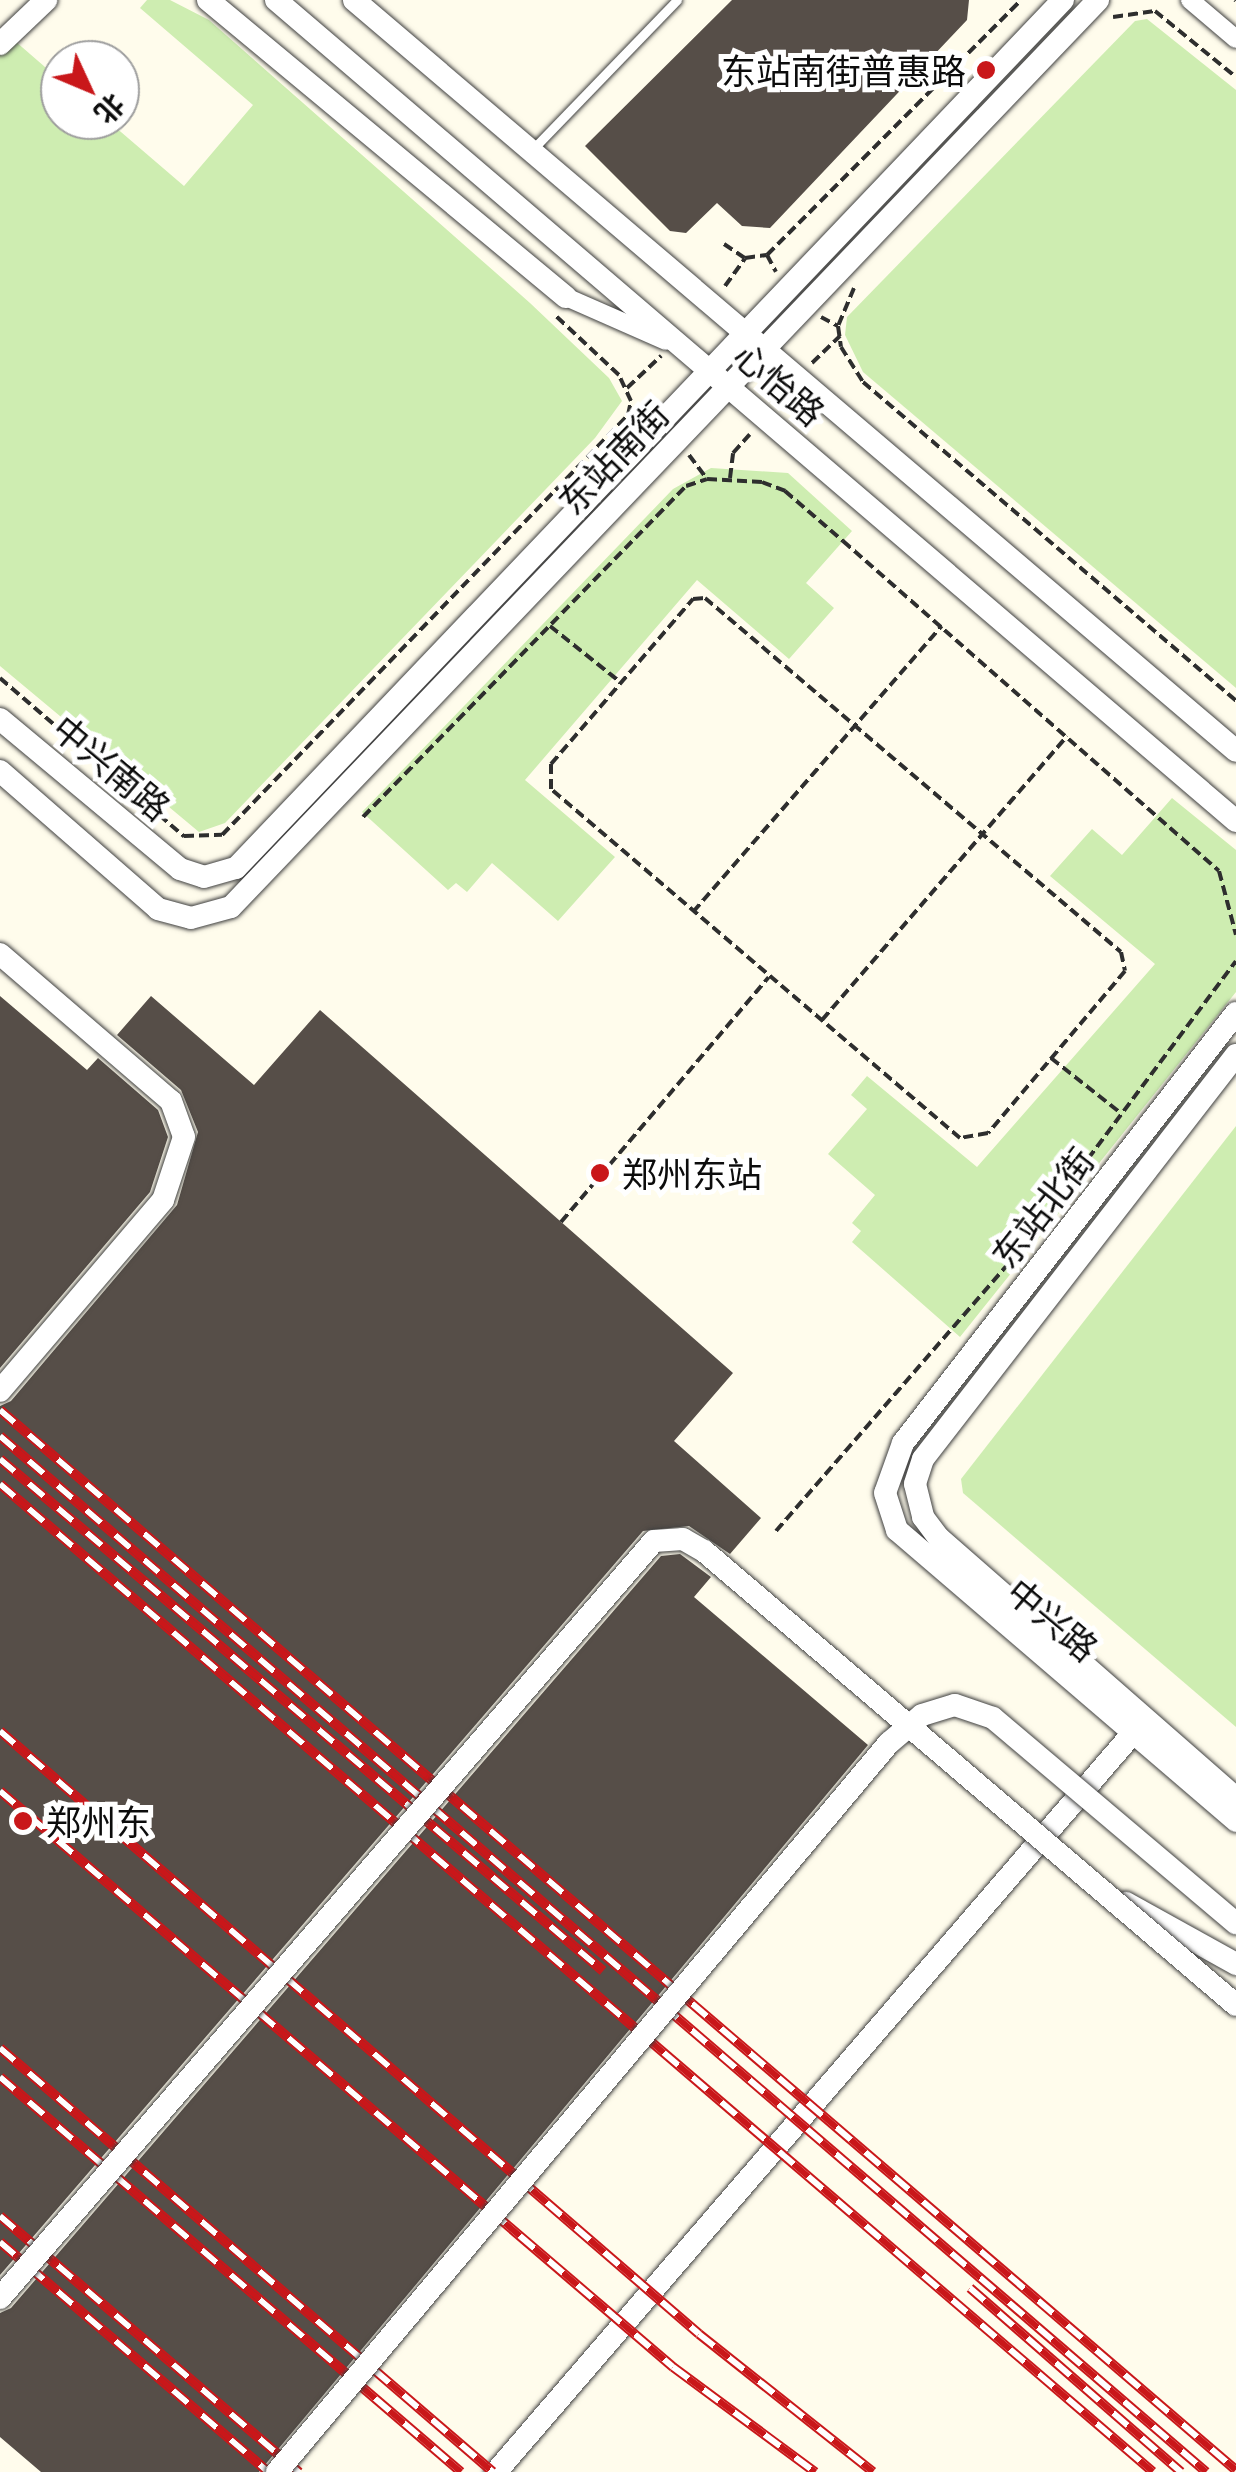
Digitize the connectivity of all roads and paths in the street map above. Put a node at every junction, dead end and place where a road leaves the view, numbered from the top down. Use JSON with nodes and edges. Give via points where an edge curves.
{"nodes":[{"id":1,"x":46,"y":0,"type":"edge"},
{"id":2,"x":208,"y":0,"type":"edge"},
{"id":3,"x":276,"y":0,"type":"edge"},
{"id":4,"x":354,"y":0,"type":"edge"},
{"id":5,"x":677,"y":0,"type":"edge"},
{"id":6,"x":1021,"y":0,"type":"edge"},
{"id":7,"x":1063,"y":0,"type":"edge"},
{"id":8,"x":1098,"y":0,"type":"edge"},
{"id":9,"x":1130,"y":0,"type":"edge"},
{"id":10,"x":1190,"y":0,"type":"edge"},
{"id":11,"x":1144,"y":5,"type":"edge"},
{"id":12,"x":1132,"y":9,"type":"junction"},
{"id":13,"x":1100,"y":30,"type":"dead end"},
{"id":14,"x":1236,"y":39,"type":"edge"},
{"id":15,"x":0,"y":44,"type":"edge"},
{"id":16,"x":1236,"y":78,"type":"edge"},
{"id":17,"x":530,"y":152,"type":"junction"},
{"id":18,"x":724,"y":244,"type":"dead end"},
{"id":19,"x":868,"y":274,"type":"dead end"},
{"id":20,"x":557,"y":303,"type":"junction"},
{"id":21,"x":746,"y":332,"type":"junction"},
{"id":22,"x":765,"y":348,"type":"junction"},
{"id":23,"x":689,"y":351,"type":"junction"},
{"id":24,"x":710,"y":370,"type":"junction"},
{"id":25,"x":729,"y":386,"type":"junction"},
{"id":26,"x":550,"y":626,"type":"junction"},
{"id":27,"x":942,"y":626,"type":"junction"},
{"id":28,"x":1,"y":680,"type":"edge"},
{"id":29,"x":620,"y":681,"type":"junction"},
{"id":30,"x":1236,"y":701,"type":"edge"},
{"id":31,"x":0,"y":719,"type":"edge"},
{"id":32,"x":855,"y":726,"type":"junction"},
{"id":33,"x":1067,"y":736,"type":"junction"},
{"id":34,"x":1236,"y":751,"type":"edge"},
{"id":35,"x":0,"y":772,"type":"edge"},
{"id":36,"x":363,"y":817,"type":"dead end"},
{"id":37,"x":1236,"y":821,"type":"edge"},
{"id":38,"x":982,"y":834,"type":"junction"},
{"id":39,"x":180,"y":869,"type":"joint"},
{"id":40,"x":1233,"y":911,"type":"edge"},
{"id":41,"x":693,"y":912,"type":"junction"},
{"id":42,"x":1236,"y":935,"type":"edge"},
{"id":43,"x":0,"y":954,"type":"edge"},
{"id":44,"x":1236,"y":961,"type":"edge"},
{"id":45,"x":769,"y":977,"type":"junction"},
{"id":46,"x":1236,"y":1013,"type":"edge"},
{"id":47,"x":821,"y":1021,"type":"junction"},
{"id":48,"x":1236,"y":1055,"type":"edge"},
{"id":49,"x":1052,"y":1058,"type":"junction"},
{"id":50,"x":1122,"y":1114,"type":"junction"},
{"id":51,"x":561,"y":1222,"type":"dead end"},
{"id":52,"x":0,"y":1391,"type":"edge"},
{"id":53,"x":903,"y":1444,"type":"joint"},
{"id":54,"x":923,"y":1459,"type":"joint"},
{"id":55,"x":776,"y":1532,"type":"dead end"},
{"id":56,"x":1132,"y":1733,"type":"junction"},
{"id":57,"x":1236,"y":1798,"type":"edge"},
{"id":58,"x":1236,"y":1821,"type":"edge"},
{"id":59,"x":1078,"y":1875,"type":"junction"},
{"id":60,"x":1236,"y":1924,"type":"edge"},
{"id":61,"x":1236,"y":1964,"type":"edge"},
{"id":62,"x":1236,"y":2005,"type":"edge"},
{"id":63,"x":0,"y":2298,"type":"edge"},
{"id":64,"x":277,"y":2472,"type":"edge"},
{"id":65,"x":496,"y":2472,"type":"edge"}],
"edges":[{"from":1,"to":15,"type":"street"},
{"from":2,"to":20,"type":"street"},
{"from":3,"to":23,"type":"street","name":"心怡路"},
{"from":4,"to":17,"type":"street","name":"心怡路"},
{"from":5,"to":17,"type":"lane"},
{"from":6,"to":18,"type":"path","via":[[767,254],[745,258]]},
{"from":7,"to":21,"type":"street","name":"东站南街"},
{"from":8,"to":22,"type":"street","name":"东站南街"},
{"from":9,"to":12,"type":"path"},
{"from":10,"to":14,"type":"street"},
{"from":11,"to":12,"type":"path"},
{"from":11,"to":16,"type":"path"},
{"from":12,"to":13,"type":"path"},
{"from":17,"to":21,"type":"street","name":"心怡路"},
{"from":19,"to":30,"type":"path","via":[[838,326],[841,347],[863,382]]},
{"from":20,"to":23,"type":"street"},
{"from":20,"to":28,"type":"path","via":[[619,375],[631,401],[628,415],[222,835],[184,836]]},
{"from":21,"to":22,"type":"street","name":"心怡路"},
{"from":21,"to":24,"type":"street","name":"东站南街"},
{"from":22,"to":25,"type":"street","name":"东站南街"},
{"from":22,"to":34,"type":"street","name":"心怡路"},
{"from":23,"to":24,"type":"street","name":"心怡路"},
{"from":24,"to":25,"type":"street","name":"心怡路"},
{"from":24,"to":39,"type":"street","name":"东站南街","via":[[236,868],[204,876]]},
{"from":25,"to":35,"type":"street","name":"东站南街","via":[[231,907],[191,918],[158,908]]},
{"from":25,"to":37,"type":"street","name":"心怡路"},
{"from":26,"to":27,"type":"path","via":[[686,486],[730,478],[785,492]]},
{"from":26,"to":29,"type":"path"},
{"from":26,"to":36,"type":"path"},
{"from":27,"to":32,"type":"path"},
{"from":27,"to":33,"type":"path"},
{"from":29,"to":32,"type":"path","via":[[693,599],[705,598]]},
{"from":29,"to":41,"type":"path","via":[[551,764],[551,789]]},
{"from":31,"to":39,"type":"street","name":"中兴南路"},
{"from":32,"to":38,"type":"path"},
{"from":32,"to":41,"type":"path"},
{"from":33,"to":38,"type":"path"},
{"from":33,"to":40,"type":"path","via":[[1219,871]]},
{"from":38,"to":47,"type":"path"},
{"from":38,"to":49,"type":"path","via":[[1121,952],[1125,971]]},
{"from":40,"to":42,"type":"path"},
{"from":41,"to":45,"type":"path"},
{"from":43,"to":52,"type":"street","via":[[171,1102],[184,1138],[162,1200]]},
{"from":44,"to":50,"type":"path"},
{"from":45,"to":47,"type":"path"},
{"from":45,"to":51,"type":"path"},
{"from":46,"to":53,"type":"street","name":"东站北街"},
{"from":47,"to":49,"type":"path","via":[[960,1138],[988,1133]]},
{"from":48,"to":54,"type":"street","name":"东站北街"},
{"from":49,"to":50,"type":"path"},
{"from":50,"to":55,"type":"path","via":[[1016,1255]]},
{"from":53,"to":56,"type":"street","name":"中兴路","via":[[884,1493],[897,1530]]},
{"from":54,"to":57,"type":"street","name":"中兴路","via":[[917,1498],[939,1538]]},
{"from":56,"to":58,"type":"street","name":"中兴路"},
{"from":56,"to":65,"type":"street"},
{"from":59,"to":61,"type":"street","bridge":true},
{"from":59,"to":62,"type":"street","bridge":true},
{"from":59,"to":63,"type":"street","bridge":true,"via":[[704,1551],[683,1540],[654,1541]]},
{"from":60,"to":64,"type":"street","bridge":true,"via":[[993,1718],[954,1705],[922,1714],[888,1744]]}]}
